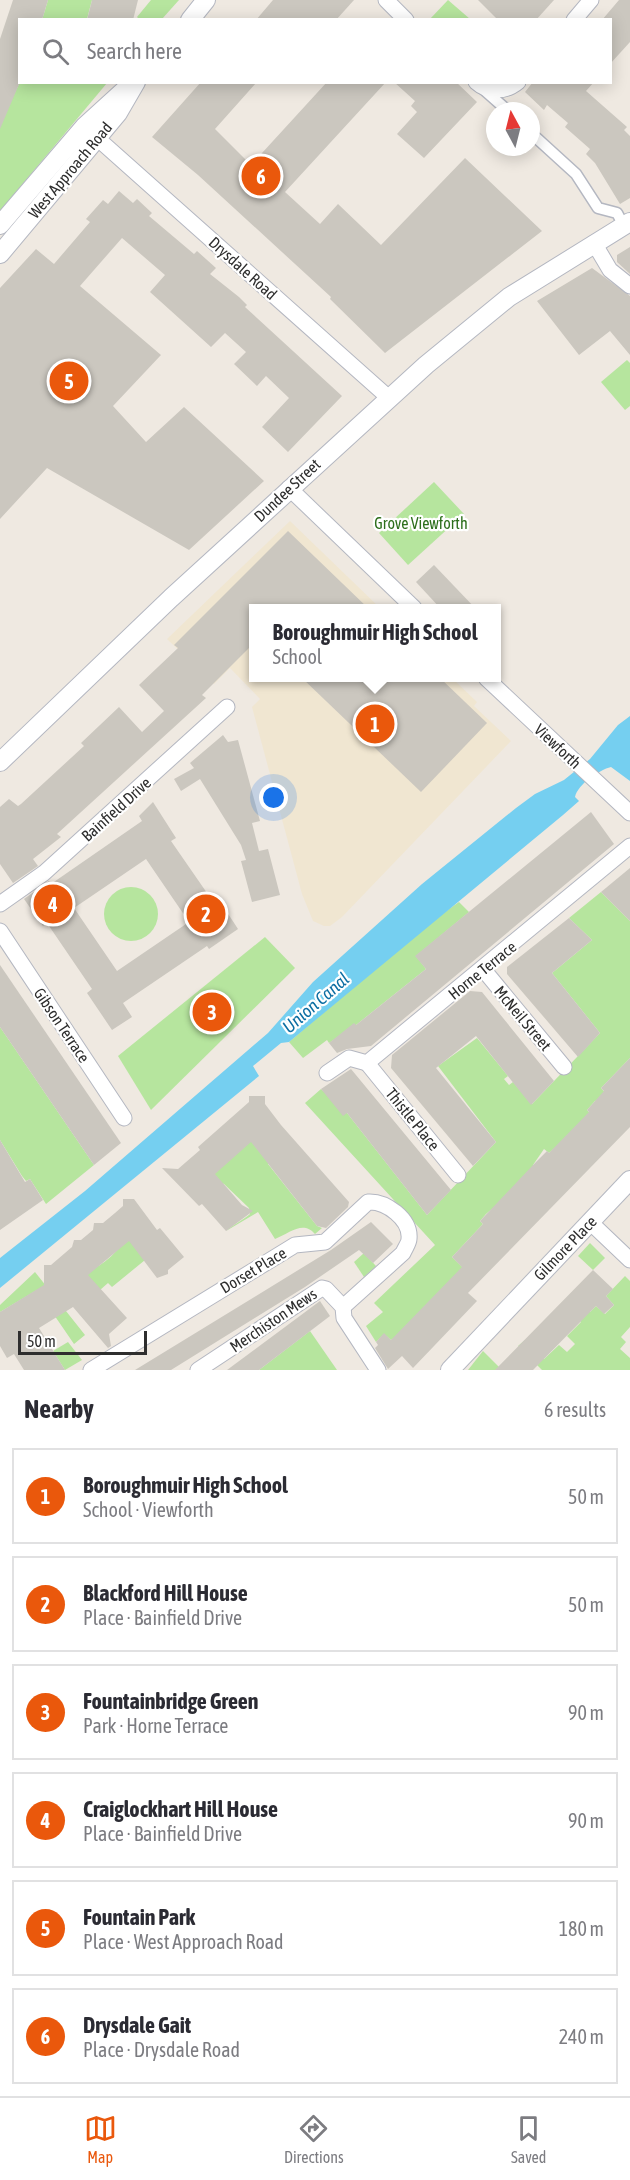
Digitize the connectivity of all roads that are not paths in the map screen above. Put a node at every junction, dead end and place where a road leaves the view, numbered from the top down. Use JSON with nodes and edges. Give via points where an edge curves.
{"nodes":[{"id":1,"x":206,"y":0,"type":"edge"},
{"id":2,"x":386,"y":0,"type":"edge"},
{"id":3,"x":591,"y":0,"type":"edge"},
{"id":4,"x":191,"y":18,"type":"edge"},
{"id":5,"x":404,"y":18,"type":"edge"},
{"id":6,"x":576,"y":18,"type":"edge"},
{"id":7,"x":133,"y":84,"type":"edge"},
{"id":8,"x":134,"y":84,"type":"edge"},
{"id":9,"x":514,"y":84,"type":"edge"},
{"id":10,"x":479,"y":85,"type":"edge"},
{"id":11,"x":498,"y":102,"type":"edge"},
{"id":12,"x":98,"y":138,"type":"junction"},
{"id":13,"x":540,"y":141,"type":"edge"},
{"id":14,"x":627,"y":224,"type":"edge"},
{"id":15,"x":0,"y":225,"type":"edge"},
{"id":16,"x":594,"y":243,"type":"junction"},
{"id":17,"x":0,"y":255,"type":"edge"},
{"id":18,"x":630,"y":286,"type":"edge"},
{"id":19,"x":389,"y":398,"type":"junction"},
{"id":20,"x":289,"y":488,"type":"junction"},
{"id":21,"x":409,"y":604,"type":"edge"},
{"id":22,"x":490,"y":682,"type":"edge"},
{"id":23,"x":227,"y":707,"type":"dead end"},
{"id":24,"x":0,"y":762,"type":"edge"},
{"id":25,"x":630,"y":813,"type":"edge"},
{"id":26,"x":630,"y":846,"type":"edge"},
{"id":27,"x":0,"y":904,"type":"edge"},
{"id":28,"x":0,"y":931,"type":"edge"},
{"id":29,"x":483,"y":969,"type":"junction"},
{"id":30,"x":367,"y":1063,"type":"junction"},
{"id":31,"x":564,"y":1067,"type":"dead end"},
{"id":32,"x":327,"y":1072,"type":"dead end"},
{"id":33,"x":124,"y":1118,"type":"dead end"},
{"id":34,"x":458,"y":1175,"type":"dead end"},
{"id":35,"x":630,"y":1180,"type":"edge"},
{"id":36,"x":590,"y":1222,"type":"junction"},
{"id":37,"x":630,"y":1260,"type":"edge"},
{"id":38,"x":343,"y":1307,"type":"junction"},
{"id":39,"x":91,"y":1370,"type":"edge"},
{"id":40,"x":198,"y":1370,"type":"edge"},
{"id":41,"x":378,"y":1370,"type":"edge"},
{"id":42,"x":450,"y":1370,"type":"edge"}],
"edges":[{"from":1,"to":4,"type":"street"},
{"from":2,"to":5,"type":"street"},
{"from":3,"to":6,"type":"street"},
{"from":7,"to":15,"type":"street","name":"West Approach Road","via":[[84,127]]},
{"from":8,"to":12,"type":"street","name":"West Approach Road"},
{"from":9,"to":10,"type":"street","via":[[501,90]]},
{"from":10,"to":11,"type":"street"},
{"from":12,"to":17,"type":"street","name":"West Approach Road"},
{"from":12,"to":19,"type":"street","name":"Drysdale Road"},
{"from":13,"to":14,"type":"street","via":[[576,174],[598,208],[617,213]]},
{"from":14,"to":16,"type":"street","name":"Dundee Street"},
{"from":16,"to":18,"type":"street","via":[[610,270]]},
{"from":16,"to":19,"type":"street","name":"Dundee Street","via":[[509,297]]},
{"from":19,"to":20,"type":"street","name":"Dundee Street"},
{"from":20,"to":21,"type":"street"},
{"from":20,"to":24,"type":"street","name":"Dundee Street"},
{"from":22,"to":25,"type":"street","name":"Viewforth"},
{"from":23,"to":27,"type":"street","name":"Bainfield Drive","via":[[44,873]]},
{"from":26,"to":29,"type":"street","name":"Horne Terrace"},
{"from":28,"to":33,"type":"street","name":"Gibson Terrace"},
{"from":29,"to":30,"type":"street","name":"Horne Terrace"},
{"from":29,"to":31,"type":"street","name":"McNeil Street"},
{"from":30,"to":32,"type":"street","via":[[349,1058]]},
{"from":30,"to":34,"type":"street","name":"Thistle Place"},
{"from":35,"to":36,"type":"street","name":"Gilmore Place"},
{"from":36,"to":37,"type":"street"},
{"from":36,"to":42,"type":"street","name":"Gilmore Place"},
{"from":38,"to":39,"type":"street","name":"Dorset Place","via":[[403,1253],[408,1242],[408,1228],[382,1203],[368,1202],[325,1242],[295,1245]]},
{"from":38,"to":40,"type":"street","name":"Merchiston Mews","via":[[322,1288]]},
{"from":38,"to":41,"type":"street","name":"Merchiston Mews","via":[[344,1318]]}]}
